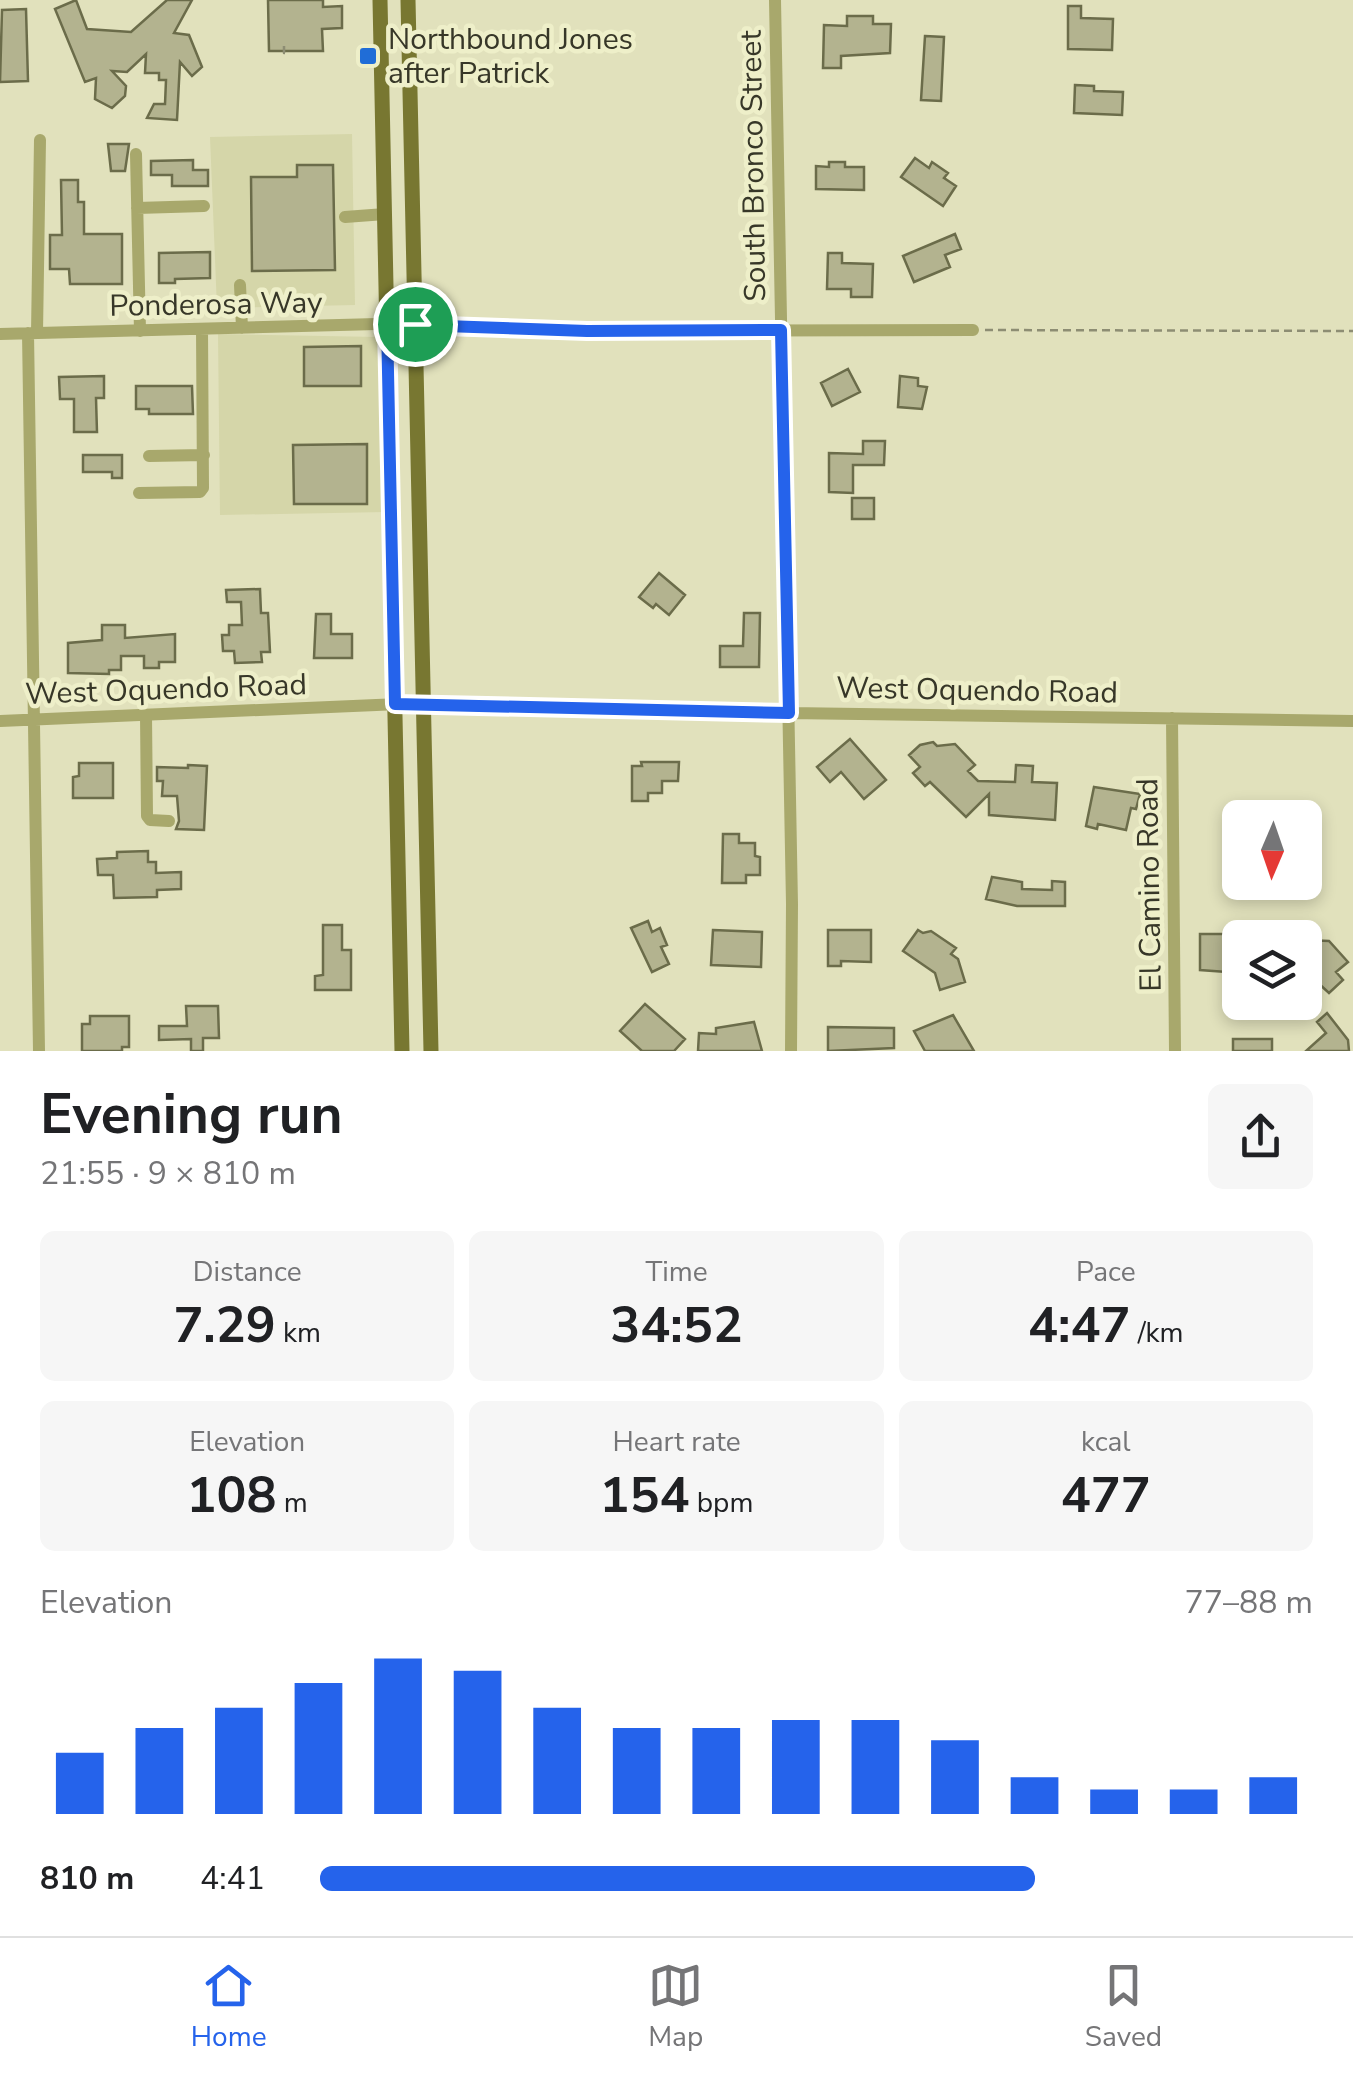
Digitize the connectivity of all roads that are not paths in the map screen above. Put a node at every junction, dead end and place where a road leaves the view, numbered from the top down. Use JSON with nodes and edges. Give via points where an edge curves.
{"nodes":[{"id":1,"x":380,"y":0,"type":"edge"},
{"id":2,"x":408,"y":0,"type":"edge"},
{"id":3,"x":775,"y":0,"type":"edge"},
{"id":4,"x":40,"y":140,"type":"dead end"},
{"id":5,"x":136,"y":154,"type":"dead end"},
{"id":6,"x":204,"y":206,"type":"dead end"},
{"id":7,"x":138,"y":208,"type":"junction"},
{"id":8,"x":385,"y":214,"type":"junction"},
{"id":9,"x":345,"y":216,"type":"dead end"},
{"id":10,"x":240,"y":285,"type":"dead end"},
{"id":11,"x":387,"y":324,"type":"junction"},
{"id":12,"x":415,"y":324,"type":"junction"},
{"id":13,"x":242,"y":328,"type":"junction"},
{"id":14,"x":202,"y":329,"type":"junction"},
{"id":15,"x":140,"y":330,"type":"junction"},
{"id":16,"x":781,"y":330,"type":"junction"},
{"id":17,"x":973,"y":330,"type":"road end"},
{"id":18,"x":32,"y":333,"type":"junction"},
{"id":19,"x":0,"y":334,"type":"edge"},
{"id":20,"x":204,"y":455,"type":"junction"},
{"id":21,"x":148,"y":456,"type":"dead end"},
{"id":22,"x":139,"y":493,"type":"dead end"},
{"id":23,"x":423,"y":703,"type":"junction"},
{"id":24,"x":395,"y":704,"type":"junction"},
{"id":25,"x":789,"y":713,"type":"junction"},
{"id":26,"x":146,"y":715,"type":"junction"},
{"id":27,"x":1172,"y":718,"type":"junction"},
{"id":28,"x":34,"y":720,"type":"junction"},
{"id":29,"x":0,"y":721,"type":"edge"},
{"id":30,"x":1353,"y":721,"type":"edge"},
{"id":31,"x":168,"y":821,"type":"dead end"},
{"id":32,"x":39,"y":1051,"type":"edge"},
{"id":33,"x":402,"y":1051,"type":"edge"},
{"id":34,"x":431,"y":1051,"type":"edge"},
{"id":35,"x":792,"y":1051,"type":"edge"},
{"id":36,"x":1175,"y":1051,"type":"edge"}],
"edges":[{"from":1,"to":8,"type":"main road"},
{"from":2,"to":12,"type":"main road"},
{"from":3,"to":16,"type":"street","name":"South Bronco Street"},
{"from":4,"to":18,"type":"street"},
{"from":5,"to":7,"type":"street"},
{"from":6,"to":7,"type":"street"},
{"from":7,"to":15,"type":"street"},
{"from":8,"to":9,"type":"street"},
{"from":8,"to":11,"type":"main road"},
{"from":10,"to":13,"type":"street"},
{"from":11,"to":12,"type":"street","name":"Ponderosa Way"},
{"from":11,"to":13,"type":"street","name":"Ponderosa Way"},
{"from":11,"to":24,"type":"main road"},
{"from":12,"to":16,"type":"street","name":"Ponderosa Way"},
{"from":12,"to":23,"type":"main road"},
{"from":13,"to":14,"type":"street","name":"Ponderosa Way"},
{"from":14,"to":15,"type":"street","name":"Ponderosa Way"},
{"from":14,"to":20,"type":"street"},
{"from":15,"to":18,"type":"street","name":"Ponderosa Way"},
{"from":16,"to":17,"type":"street","name":"Ponderosa Way"},
{"from":16,"to":25,"type":"street","name":"South Bronco Street"},
{"from":18,"to":19,"type":"street","name":"Ponderosa Way"},
{"from":18,"to":28,"type":"street"},
{"from":20,"to":21,"type":"street"},
{"from":20,"to":22,"type":"street","via":[[200,492]]},
{"from":23,"to":24,"type":"street","name":"West Oquendo Road"},
{"from":23,"to":25,"type":"street","name":"West Oquendo Road"},
{"from":23,"to":34,"type":"main road"},
{"from":24,"to":26,"type":"street","name":"West Oquendo Road"},
{"from":24,"to":33,"type":"main road"},
{"from":25,"to":27,"type":"street","name":"West Oquendo Road"},
{"from":25,"to":35,"type":"street","name":"South Bronco Street"},
{"from":26,"to":28,"type":"street","name":"West Oquendo Road"},
{"from":26,"to":31,"type":"street","via":[[146,816]]},
{"from":27,"to":30,"type":"street","name":"West Oquendo Road"},
{"from":27,"to":36,"type":"street","name":"El Camino Road"},
{"from":28,"to":29,"type":"street","name":"West Oquendo Road"},
{"from":28,"to":32,"type":"street"}]}
